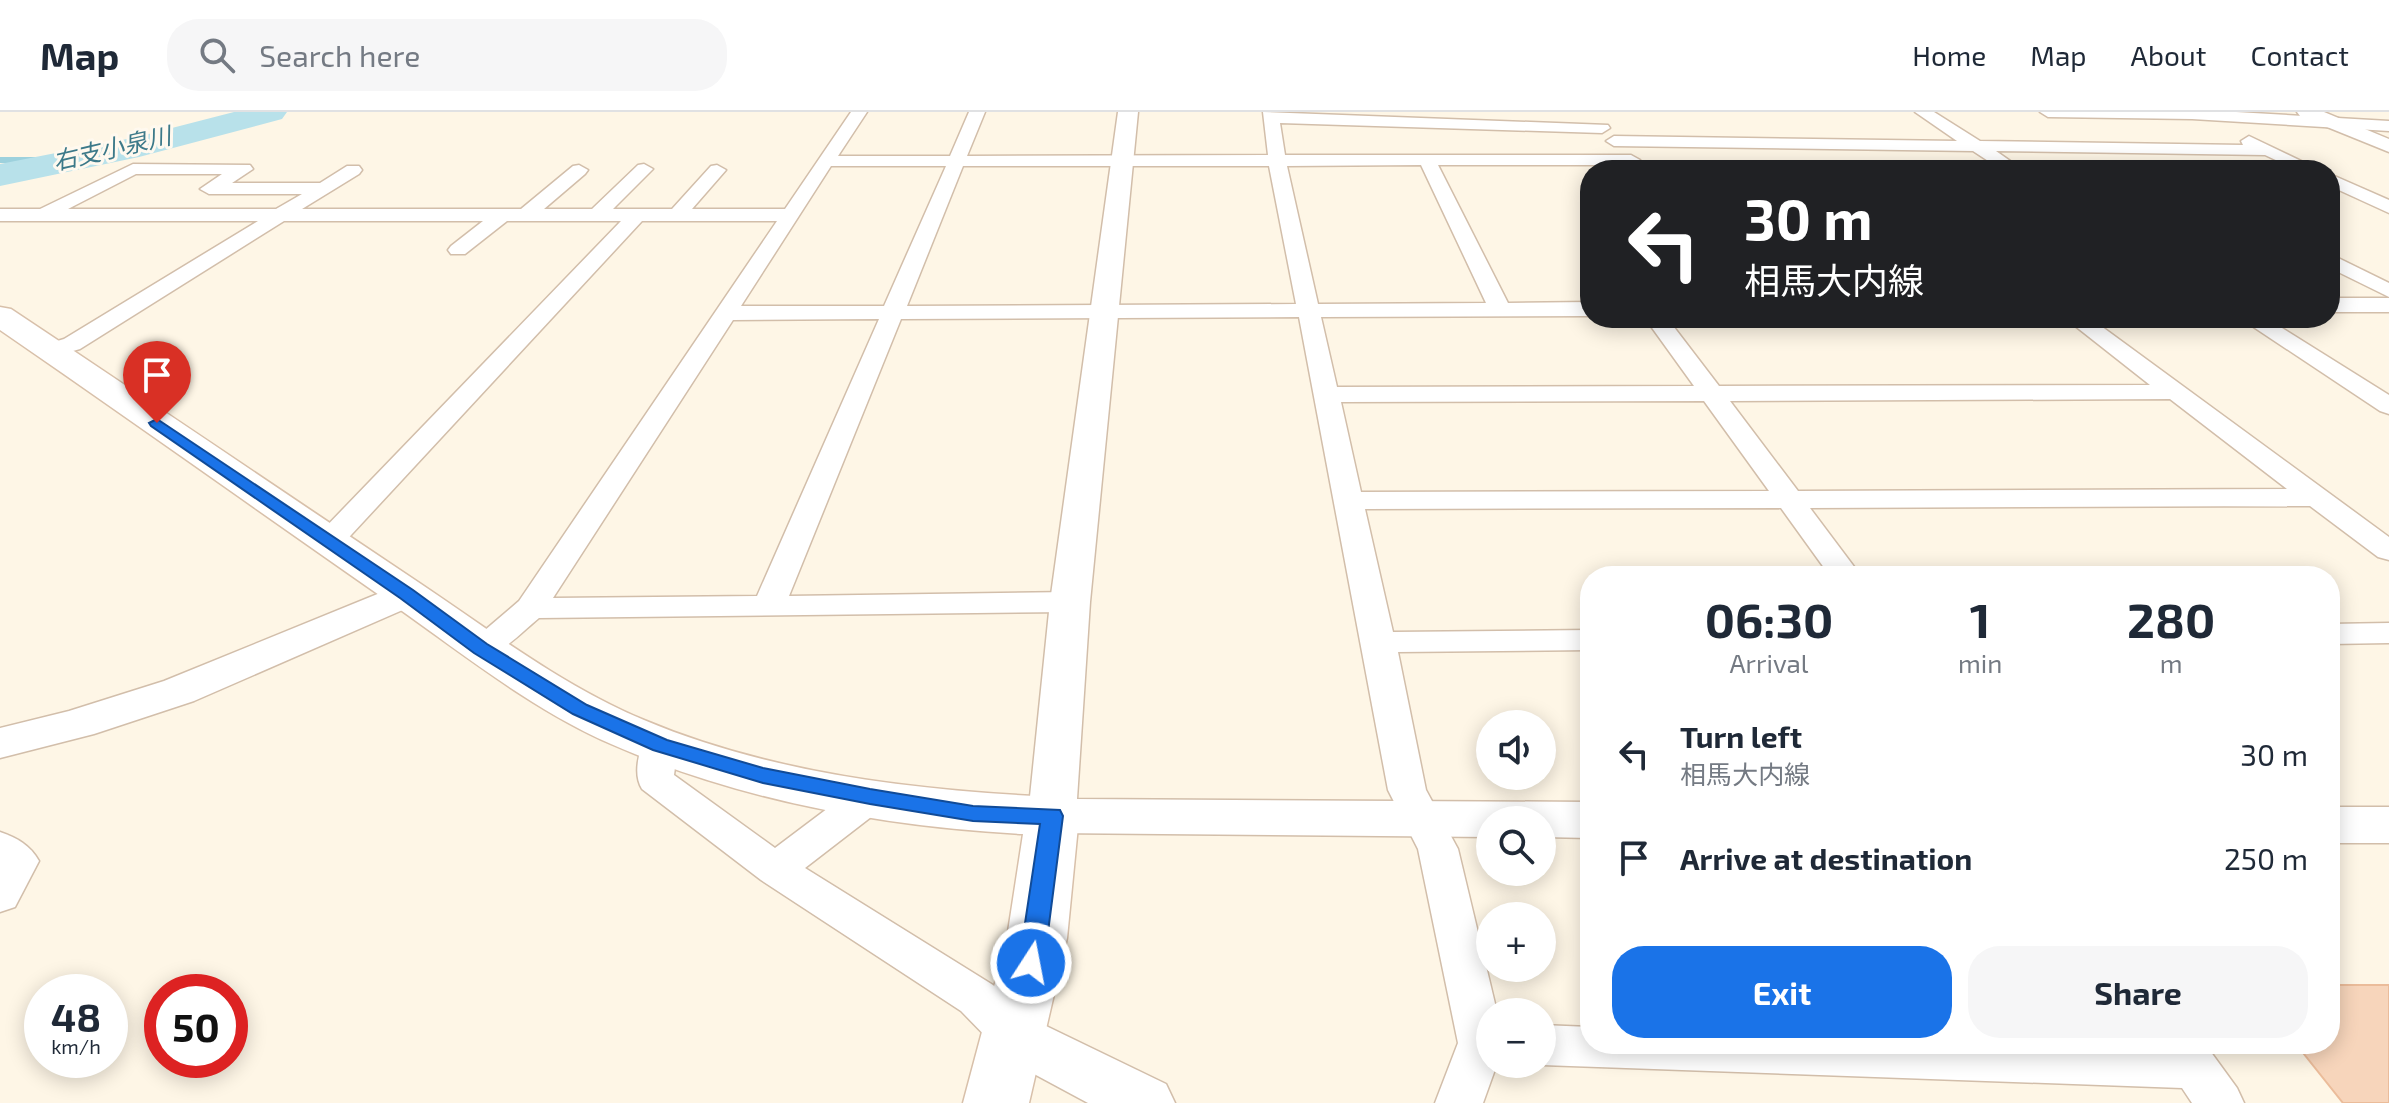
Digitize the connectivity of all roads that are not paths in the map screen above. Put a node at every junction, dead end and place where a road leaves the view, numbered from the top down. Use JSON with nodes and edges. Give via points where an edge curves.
{"nodes":[{"id":1,"x":859,"y":112,"type":"edge"},
{"id":2,"x":977,"y":112,"type":"edge"},
{"id":3,"x":1128,"y":112,"type":"edge"},
{"id":4,"x":1589,"y":112,"type":"edge"},
{"id":5,"x":1923,"y":112,"type":"edge"},
{"id":6,"x":2048,"y":112,"type":"edge"},
{"id":7,"x":2307,"y":112,"type":"edge"},
{"id":8,"x":2192,"y":114,"type":"junction"},
{"id":9,"x":1288,"y":115,"type":"edge"},
{"id":10,"x":2332,"y":123,"type":"junction"},
{"id":11,"x":2389,"y":126,"type":"edge"},
{"id":12,"x":1602,"y":128,"type":"junction"},
{"id":13,"x":1380,"y":133,"type":"edge"},
{"id":14,"x":1438,"y":134,"type":"edge"},
{"id":15,"x":1333,"y":140,"type":"junction"},
{"id":16,"x":1614,"y":141,"type":"junction"},
{"id":17,"x":1977,"y":146,"type":"junction"},
{"id":18,"x":2389,"y":146,"type":"edge"},
{"id":19,"x":2120,"y":149,"type":"junction"},
{"id":20,"x":2269,"y":150,"type":"junction"},
{"id":21,"x":1603,"y":160,"type":"edge"},
{"id":22,"x":1631,"y":160,"type":"edge"},
{"id":23,"x":1999,"y":160,"type":"edge"},
{"id":24,"x":2141,"y":160,"type":"edge"},
{"id":25,"x":2290,"y":160,"type":"edge"},
{"id":26,"x":826,"y":161,"type":"junction"},
{"id":27,"x":956,"y":161,"type":"junction"},
{"id":28,"x":1120,"y":161,"type":"junction"},
{"id":29,"x":1277,"y":161,"type":"junction"},
{"id":30,"x":1427,"y":161,"type":"junction"},
{"id":31,"x":644,"y":169,"type":"dead end"},
{"id":32,"x":353,"y":170,"type":"dead end"},
{"id":33,"x":579,"y":170,"type":"dead end"},
{"id":34,"x":717,"y":170,"type":"dead end"},
{"id":35,"x":2340,"y":184,"type":"edge"},
{"id":36,"x":324,"y":188,"type":"junction"},
{"id":37,"x":2389,"y":207,"type":"edge"},
{"id":38,"x":0,"y":215,"type":"edge"},
{"id":39,"x":42,"y":215,"type":"junction"},
{"id":40,"x":276,"y":215,"type":"junction"},
{"id":41,"x":526,"y":215,"type":"junction"},
{"id":42,"x":597,"y":215,"type":"junction"},
{"id":43,"x":637,"y":215,"type":"junction"},
{"id":44,"x":677,"y":215,"type":"junction"},
{"id":45,"x":789,"y":215,"type":"junction"},
{"id":46,"x":501,"y":216,"type":"junction"},
{"id":47,"x":458,"y":250,"type":"dead end"},
{"id":48,"x":2340,"y":265,"type":"edge"},
{"id":49,"x":2389,"y":291,"type":"edge"},
{"id":50,"x":2340,"y":305,"type":"edge"},
{"id":51,"x":2389,"y":305,"type":"edge"},
{"id":52,"x":1500,"y":309,"type":"junction"},
{"id":53,"x":1580,"y":309,"type":"edge"},
{"id":54,"x":1308,"y":310,"type":"junction"},
{"id":55,"x":1104,"y":311,"type":"junction"},
{"id":56,"x":892,"y":312,"type":"junction"},
{"id":57,"x":726,"y":313,"type":"junction"},
{"id":58,"x":0,"y":316,"type":"edge"},
{"id":59,"x":1663,"y":328,"type":"edge"},
{"id":60,"x":2089,"y":328,"type":"edge"},
{"id":61,"x":2268,"y":328,"type":"edge"},
{"id":62,"x":52,"y":350,"type":"junction"},
{"id":63,"x":2377,"y":391,"type":"edge"},
{"id":64,"x":1711,"y":392,"type":"junction"},
{"id":65,"x":2175,"y":392,"type":"junction"},
{"id":66,"x":1327,"y":395,"type":"junction"},
{"id":67,"x":2389,"y":406,"type":"edge"},
{"id":68,"x":2315,"y":497,"type":"junction"},
{"id":69,"x":1350,"y":501,"type":"junction"},
{"id":70,"x":1792,"y":501,"type":"junction"},
{"id":71,"x":328,"y":542,"type":"junction"},
{"id":72,"x":2389,"y":551,"type":"edge"},
{"id":73,"x":1839,"y":566,"type":"edge"},
{"id":74,"x":407,"y":594,"type":"junction"},
{"id":75,"x":1070,"y":602,"type":"junction"},
{"id":76,"x":769,"y":606,"type":"junction"},
{"id":77,"x":531,"y":608,"type":"junction"},
{"id":78,"x":2389,"y":633,"type":"edge"},
{"id":79,"x":2340,"y":634,"type":"edge"},
{"id":80,"x":1580,"y":640,"type":"edge"},
{"id":81,"x":1379,"y":642,"type":"junction"},
{"id":82,"x":481,"y":648,"type":"junction"},
{"id":83,"x":0,"y":743,"type":"edge"},
{"id":84,"x":660,"y":745,"type":"junction"},
{"id":85,"x":870,"y":797,"type":"junction"},
{"id":86,"x":1052,"y":816,"type":"junction"},
{"id":87,"x":1421,"y":818,"type":"junction"},
{"id":88,"x":1580,"y":820,"type":"edge"},
{"id":89,"x":2340,"y":825,"type":"edge"},
{"id":90,"x":2389,"y":825,"type":"edge"},
{"id":91,"x":0,"y":847,"type":"edge"},
{"id":92,"x":775,"y":869,"type":"junction"},
{"id":93,"x":0,"y":896,"type":"edge"},
{"id":94,"x":1476,"y":1003,"type":"edge"},
{"id":95,"x":1015,"y":1036,"type":"junction"},
{"id":96,"x":1556,"y":1046,"type":"edge"},
{"id":97,"x":1580,"y":1047,"type":"edge"},
{"id":98,"x":1761,"y":1054,"type":"edge"},
{"id":99,"x":1476,"y":1065,"type":"edge"},
{"id":100,"x":2198,"y":1072,"type":"edge"},
{"id":101,"x":996,"y":1103,"type":"edge"},
{"id":102,"x":1145,"y":1103,"type":"edge"},
{"id":103,"x":1459,"y":1103,"type":"edge"}],
"edges":[{"from":1,"to":26,"type":"street"},
{"from":2,"to":27,"type":"street"},
{"from":3,"to":28,"type":"street"},
{"from":4,"to":12,"type":"street"},
{"from":5,"to":17,"type":"street"},
{"from":6,"to":8,"type":"street"},
{"from":7,"to":10,"type":"street"},
{"from":8,"to":10,"type":"street"},
{"from":8,"to":20,"type":"street"},
{"from":9,"to":15,"type":"street"},
{"from":9,"to":29,"type":"street"},
{"from":10,"to":11,"type":"street"},
{"from":10,"to":18,"type":"street"},
{"from":12,"to":14,"type":"street"},
{"from":12,"to":16,"type":"street"},
{"from":13,"to":14,"type":"street"},
{"from":13,"to":15,"type":"street"},
{"from":13,"to":15,"type":"street"},
{"from":13,"to":30,"type":"street"},
{"from":14,"to":21,"type":"street"},
{"from":14,"to":30,"type":"street"},
{"from":15,"to":29,"type":"street"},
{"from":16,"to":17,"type":"street"},
{"from":16,"to":22,"type":"street"},
{"from":17,"to":19,"type":"street"},
{"from":17,"to":23,"type":"street"},
{"from":19,"to":20,"type":"street"},
{"from":19,"to":24,"type":"street"},
{"from":20,"to":25,"type":"street"},
{"from":26,"to":27,"type":"street"},
{"from":26,"to":45,"type":"street"},
{"from":27,"to":28,"type":"street"},
{"from":27,"to":56,"type":"street"},
{"from":28,"to":29,"type":"street"},
{"from":28,"to":55,"type":"street"},
{"from":29,"to":54,"type":"street"},
{"from":30,"to":52,"type":"street"},
{"from":31,"to":42,"type":"street"},
{"from":32,"to":36,"type":"street"},
{"from":33,"to":41,"type":"street"},
{"from":34,"to":44,"type":"street"},
{"from":35,"to":37,"type":"street"},
{"from":36,"to":39,"type":"street","via":[[209,189],[244,169],[133,169]]},
{"from":36,"to":40,"type":"street"},
{"from":38,"to":39,"type":"street"},
{"from":39,"to":40,"type":"street"},
{"from":40,"to":46,"type":"street"},
{"from":40,"to":62,"type":"street","via":[[72,344]]},
{"from":41,"to":42,"type":"street"},
{"from":41,"to":46,"type":"street"},
{"from":42,"to":43,"type":"street"},
{"from":43,"to":44,"type":"street"},
{"from":43,"to":71,"type":"street"},
{"from":44,"to":45,"type":"street"},
{"from":45,"to":57,"type":"street"},
{"from":46,"to":47,"type":"street"},
{"from":48,"to":49,"type":"street"},
{"from":50,"to":51,"type":"street"},
{"from":52,"to":53,"type":"street"},
{"from":52,"to":54,"type":"street"},
{"from":54,"to":55,"type":"street"},
{"from":54,"to":66,"type":"street"},
{"from":55,"to":56,"type":"street"},
{"from":55,"to":75,"type":"street"},
{"from":56,"to":57,"type":"street"},
{"from":56,"to":76,"type":"street"},
{"from":57,"to":77,"type":"street"},
{"from":58,"to":62,"type":"main road"},
{"from":59,"to":64,"type":"street"},
{"from":60,"to":65,"type":"street"},
{"from":61,"to":63,"type":"street"},
{"from":62,"to":71,"type":"main road"},
{"from":63,"to":67,"type":"street"},
{"from":64,"to":65,"type":"street"},
{"from":64,"to":66,"type":"street"},
{"from":64,"to":70,"type":"street"},
{"from":65,"to":68,"type":"street"},
{"from":66,"to":69,"type":"street"},
{"from":68,"to":70,"type":"street"},
{"from":68,"to":72,"type":"street"},
{"from":69,"to":70,"type":"street"},
{"from":69,"to":81,"type":"street"},
{"from":70,"to":73,"type":"street"},
{"from":71,"to":74,"type":"main road"},
{"from":74,"to":82,"type":"main road"},
{"from":74,"to":83,"type":"street","via":[[179,691]]},
{"from":75,"to":76,"type":"street"},
{"from":75,"to":86,"type":"street"},
{"from":76,"to":77,"type":"street"},
{"from":77,"to":82,"type":"street"},
{"from":78,"to":79,"type":"street"},
{"from":80,"to":81,"type":"street"},
{"from":81,"to":87,"type":"street","via":[[1407,790]]},
{"from":82,"to":84,"type":"main road","via":[[580,710]]},
{"from":84,"to":85,"type":"main road","via":[[763,776]]},
{"from":84,"to":92,"type":"street","via":[[655,780]]},
{"from":85,"to":86,"type":"main road","via":[[973,813]]},
{"from":85,"to":92,"type":"street"},
{"from":86,"to":87,"type":"street"},
{"from":86,"to":95,"type":"main road","via":[[1037,938]]},
{"from":87,"to":88,"type":"street"},
{"from":87,"to":94,"type":"street","via":[[1438,849]]},
{"from":89,"to":90,"type":"street"},
{"from":91,"to":93,"type":"street","via":[[19,861]]},
{"from":92,"to":95,"type":"street","via":[[977,998]]},
{"from":95,"to":101,"type":"main road"},
{"from":95,"to":102,"type":"street"},
{"from":96,"to":97,"type":"street"},
{"from":98,"to":100,"type":"street"},
{"from":99,"to":103,"type":"street"}]}
